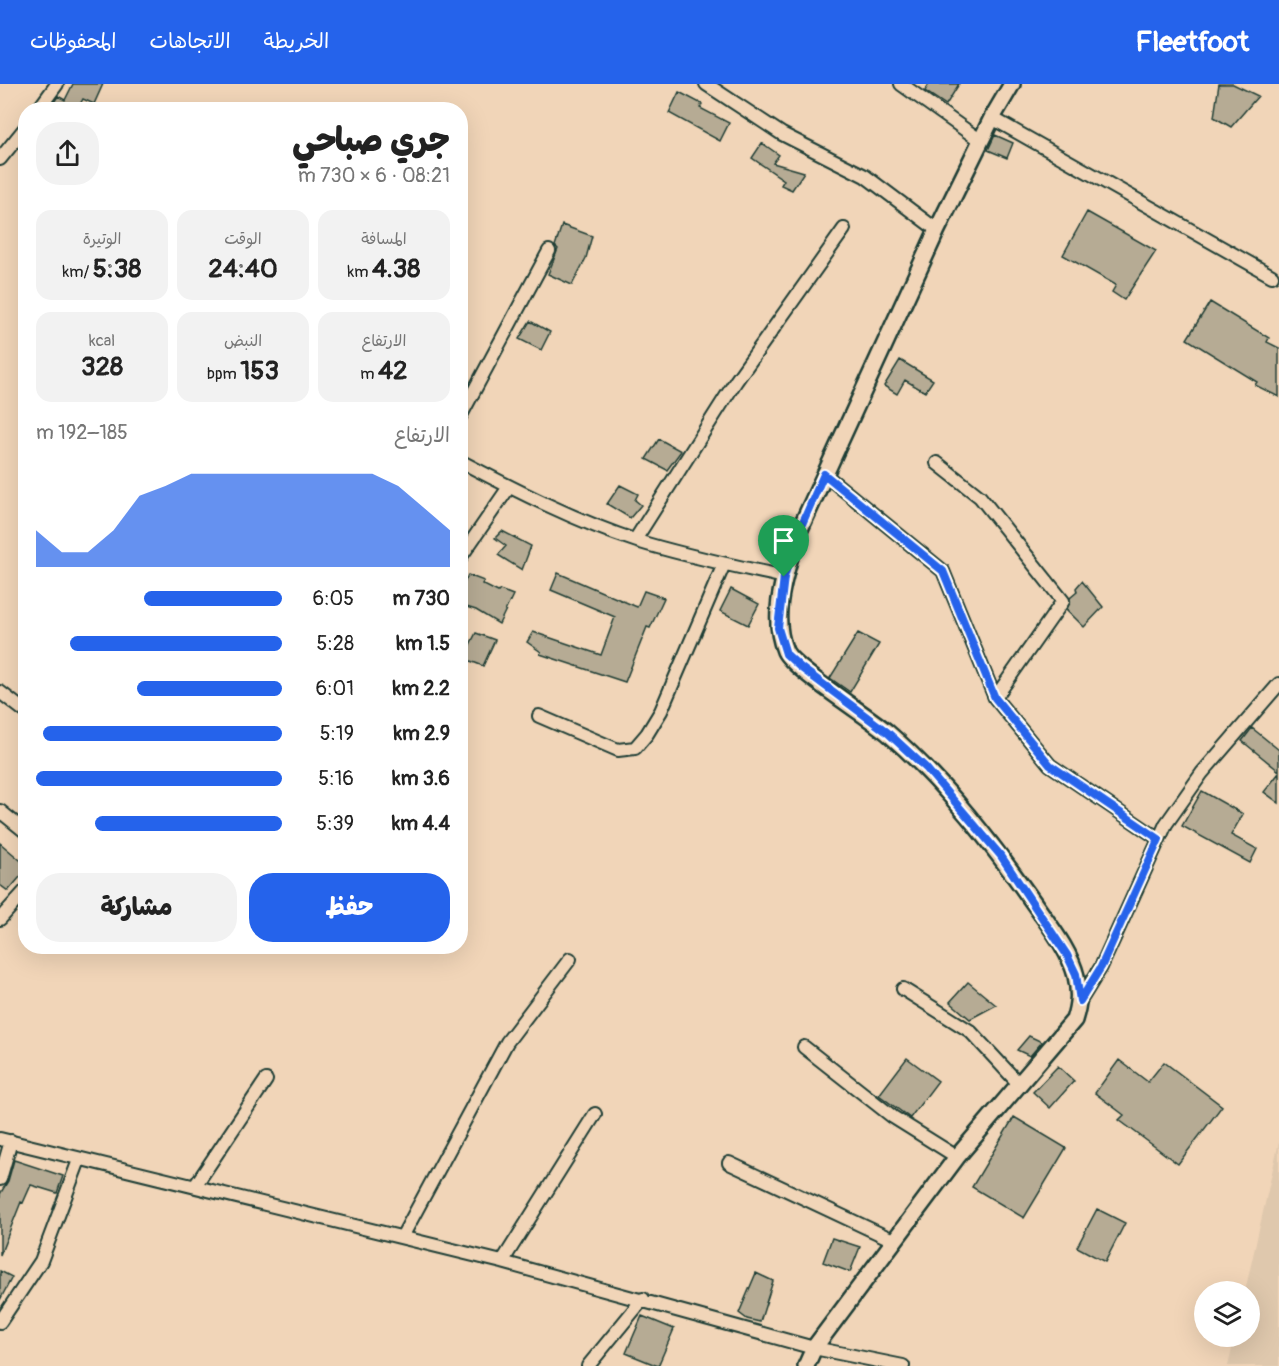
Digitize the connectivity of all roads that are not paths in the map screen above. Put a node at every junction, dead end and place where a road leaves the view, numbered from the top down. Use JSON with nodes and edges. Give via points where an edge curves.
{"nodes":[{"id":1,"x":57,"y":84,"type":"edge"},
{"id":2,"x":706,"y":84,"type":"edge"},
{"id":3,"x":901,"y":84,"type":"edge"},
{"id":4,"x":1012,"y":84,"type":"edge"},
{"id":5,"x":44,"y":102,"type":"edge"},
{"id":6,"x":992,"y":118,"type":"junction"},
{"id":7,"x":18,"y":137,"type":"edge"},
{"id":8,"x":981,"y":141,"type":"junction"},
{"id":9,"x":0,"y":159,"type":"edge"},
{"id":10,"x":844,"y":228,"type":"dead end"},
{"id":11,"x":937,"y":230,"type":"junction"},
{"id":12,"x":549,"y":251,"type":"dead end"},
{"id":13,"x":1272,"y":276,"type":"dead end"},
{"id":14,"x":468,"y":402,"type":"edge"},
{"id":15,"x":937,"y":463,"type":"dead end"},
{"id":16,"x":468,"y":465,"type":"edge"},
{"id":17,"x":824,"y":474,"type":"junction"},
{"id":18,"x":509,"y":486,"type":"junction"},
{"id":19,"x":635,"y":540,"type":"junction"},
{"id":20,"x":468,"y":546,"type":"edge"},
{"id":21,"x":724,"y":564,"type":"junction"},
{"id":22,"x":784,"y":577,"type":"junction"},
{"id":23,"x":1279,"y":684,"type":"edge"},
{"id":24,"x":0,"y":692,"type":"edge"},
{"id":25,"x":995,"y":698,"type":"junction"},
{"id":26,"x":18,"y":706,"type":"edge"},
{"id":27,"x":539,"y":716,"type":"dead end"},
{"id":28,"x":0,"y":811,"type":"edge"},
{"id":29,"x":18,"y":826,"type":"edge"},
{"id":30,"x":1159,"y":839,"type":"junction"},
{"id":31,"x":18,"y":899,"type":"edge"},
{"id":32,"x":0,"y":919,"type":"edge"},
{"id":33,"x":570,"y":959,"type":"dead end"},
{"id":34,"x":903,"y":989,"type":"dead end"},
{"id":35,"x":1080,"y":1001,"type":"junction"},
{"id":36,"x":804,"y":1047,"type":"dead end"},
{"id":37,"x":266,"y":1080,"type":"dead end"},
{"id":38,"x":1019,"y":1084,"type":"junction"},
{"id":39,"x":595,"y":1114,"type":"dead end"},
{"id":40,"x":5,"y":1140,"type":"edge"},
{"id":41,"x":957,"y":1157,"type":"junction"},
{"id":42,"x":79,"y":1160,"type":"junction"},
{"id":43,"x":729,"y":1163,"type":"dead end"},
{"id":44,"x":0,"y":1179,"type":"edge"},
{"id":45,"x":195,"y":1186,"type":"junction"},
{"id":46,"x":402,"y":1237,"type":"junction"},
{"id":47,"x":893,"y":1240,"type":"junction"},
{"id":48,"x":502,"y":1262,"type":"junction"},
{"id":49,"x":643,"y":1299,"type":"junction"},
{"id":50,"x":0,"y":1322,"type":"edge"},
{"id":51,"x":814,"y":1348,"type":"junction"},
{"id":52,"x":588,"y":1366,"type":"edge"},
{"id":53,"x":806,"y":1366,"type":"edge"},
{"id":54,"x":903,"y":1366,"type":"edge"}],
"edges":[{"from":1,"to":5,"type":"street"},
{"from":2,"to":11,"type":"street","via":[[782,134],[865,176]]},
{"from":3,"to":8,"type":"street"},
{"from":4,"to":6,"type":"street"},
{"from":6,"to":8,"type":"street"},
{"from":6,"to":13,"type":"street"},
{"from":7,"to":9,"type":"street"},
{"from":8,"to":11,"type":"street"},
{"from":10,"to":19,"type":"street","via":[[736,381]]},
{"from":11,"to":17,"type":"street"},
{"from":12,"to":14,"type":"street"},
{"from":15,"to":25,"type":"street","via":[[980,496],[1063,602]]},
{"from":16,"to":18,"type":"street"},
{"from":17,"to":22,"type":"street","via":[[795,540]]},
{"from":17,"to":25,"type":"street","via":[[943,571]]},
{"from":18,"to":19,"type":"street"},
{"from":18,"to":20,"type":"street"},
{"from":19,"to":21,"type":"street"},
{"from":21,"to":22,"type":"street"},
{"from":21,"to":27,"type":"street","via":[[661,711],[635,748],[618,750]]},
{"from":22,"to":35,"type":"street","via":[[778,628],[786,654],[887,732],[926,768],[1001,856],[1067,955],[1076,974]]},
{"from":23,"to":30,"type":"street","via":[[1202,773]]},
{"from":24,"to":26,"type":"street"},
{"from":25,"to":30,"type":"street","via":[[1050,765]]},
{"from":28,"to":29,"type":"street"},
{"from":30,"to":35,"type":"street","via":[[1101,967]]},
{"from":31,"to":32,"type":"street"},
{"from":33,"to":46,"type":"street","via":[[507,1042]]},
{"from":34,"to":38,"type":"street","via":[[970,1031]]},
{"from":35,"to":38,"type":"street","via":[[1074,1020]]},
{"from":36,"to":41,"type":"street","via":[[893,1117]]},
{"from":37,"to":45,"type":"street"},
{"from":38,"to":41,"type":"street"},
{"from":39,"to":48,"type":"street"},
{"from":40,"to":42,"type":"street"},
{"from":40,"to":44,"type":"street"},
{"from":41,"to":47,"type":"street"},
{"from":42,"to":45,"type":"street"},
{"from":42,"to":50,"type":"street","via":[[40,1261]]},
{"from":43,"to":47,"type":"street"},
{"from":45,"to":46,"type":"street"},
{"from":46,"to":48,"type":"street"},
{"from":47,"to":51,"type":"street"},
{"from":48,"to":49,"type":"street"},
{"from":49,"to":51,"type":"street"},
{"from":49,"to":52,"type":"street"},
{"from":51,"to":53,"type":"street"},
{"from":51,"to":54,"type":"street"}]}
